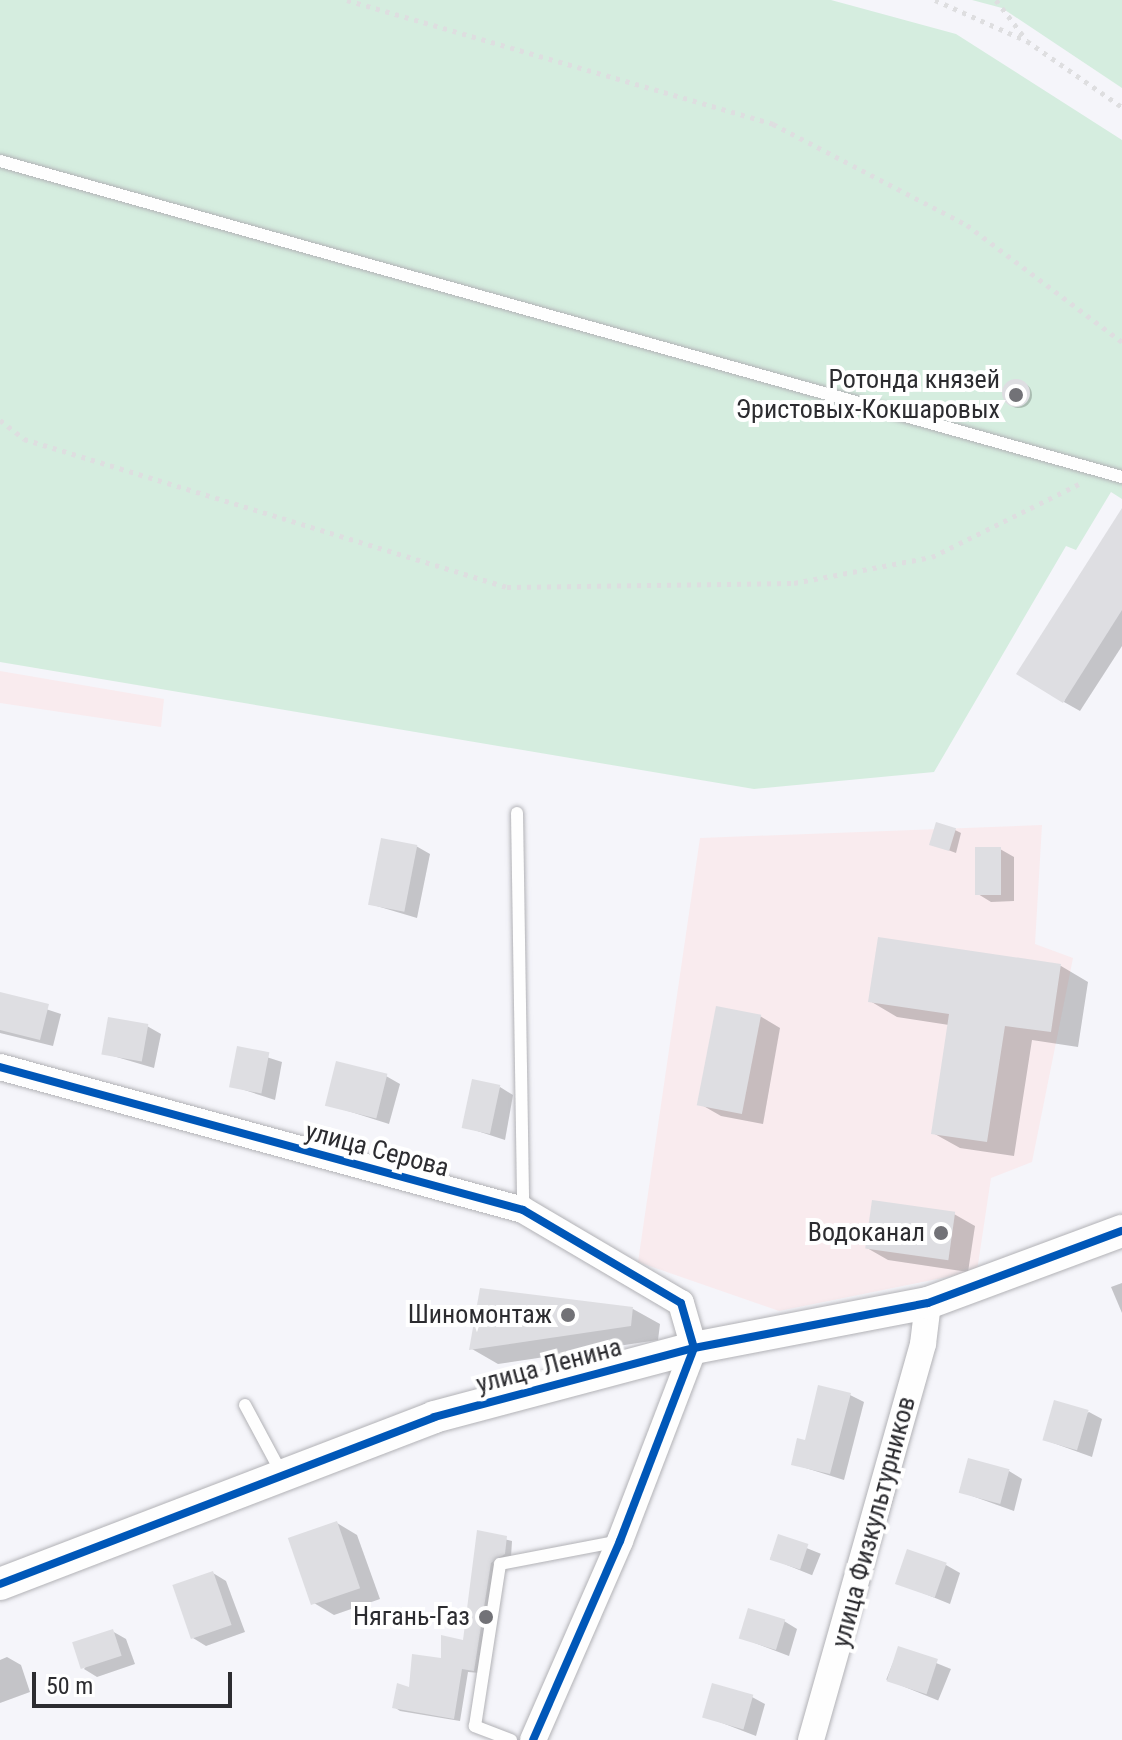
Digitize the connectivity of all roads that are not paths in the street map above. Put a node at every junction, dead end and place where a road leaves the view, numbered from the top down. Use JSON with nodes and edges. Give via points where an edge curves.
{"nodes":[{"id":1,"x":0,"y":161,"type":"edge"},
{"id":2,"x":1122,"y":477,"type":"edge"},
{"id":3,"x":517,"y":813,"type":"dead end"},
{"id":4,"x":0,"y":1067,"type":"edge"},
{"id":5,"x":523,"y":1210,"type":"junction"},
{"id":6,"x":1122,"y":1231,"type":"edge"},
{"id":7,"x":928,"y":1303,"type":"junction"},
{"id":8,"x":694,"y":1348,"type":"junction"},
{"id":9,"x":245,"y":1405,"type":"dead end"},
{"id":10,"x":283,"y":1477,"type":"junction"},
{"id":11,"x":620,"y":1541,"type":"junction"},
{"id":12,"x":0,"y":1584,"type":"edge"},
{"id":13,"x":511,"y":1740,"type":"edge"},
{"id":14,"x":533,"y":1740,"type":"edge"},
{"id":15,"x":811,"y":1740,"type":"edge"}],
"edges":[{"from":1,"to":2,"type":"lane"},
{"from":3,"to":5,"type":"lane"},
{"from":4,"to":5,"type":"street","name":"улица Серова"},
{"from":5,"to":8,"type":"street","name":"улица Серова","via":[[681,1303]]},
{"from":6,"to":7,"type":"street","name":"улица Ленина"},
{"from":7,"to":8,"type":"street","name":"улица Ленина"},
{"from":7,"to":15,"type":"street","name":"улица Физкультурников","via":[[923,1344]]},
{"from":8,"to":10,"type":"street","name":"улица Ленина","via":[[434,1417]]},
{"from":8,"to":11,"type":"street"},
{"from":9,"to":10,"type":"lane"},
{"from":10,"to":12,"type":"street","name":"улица Ленина"},
{"from":11,"to":13,"type":"lane","via":[[500,1564],[475,1726]]},
{"from":11,"to":14,"type":"street"}]}
